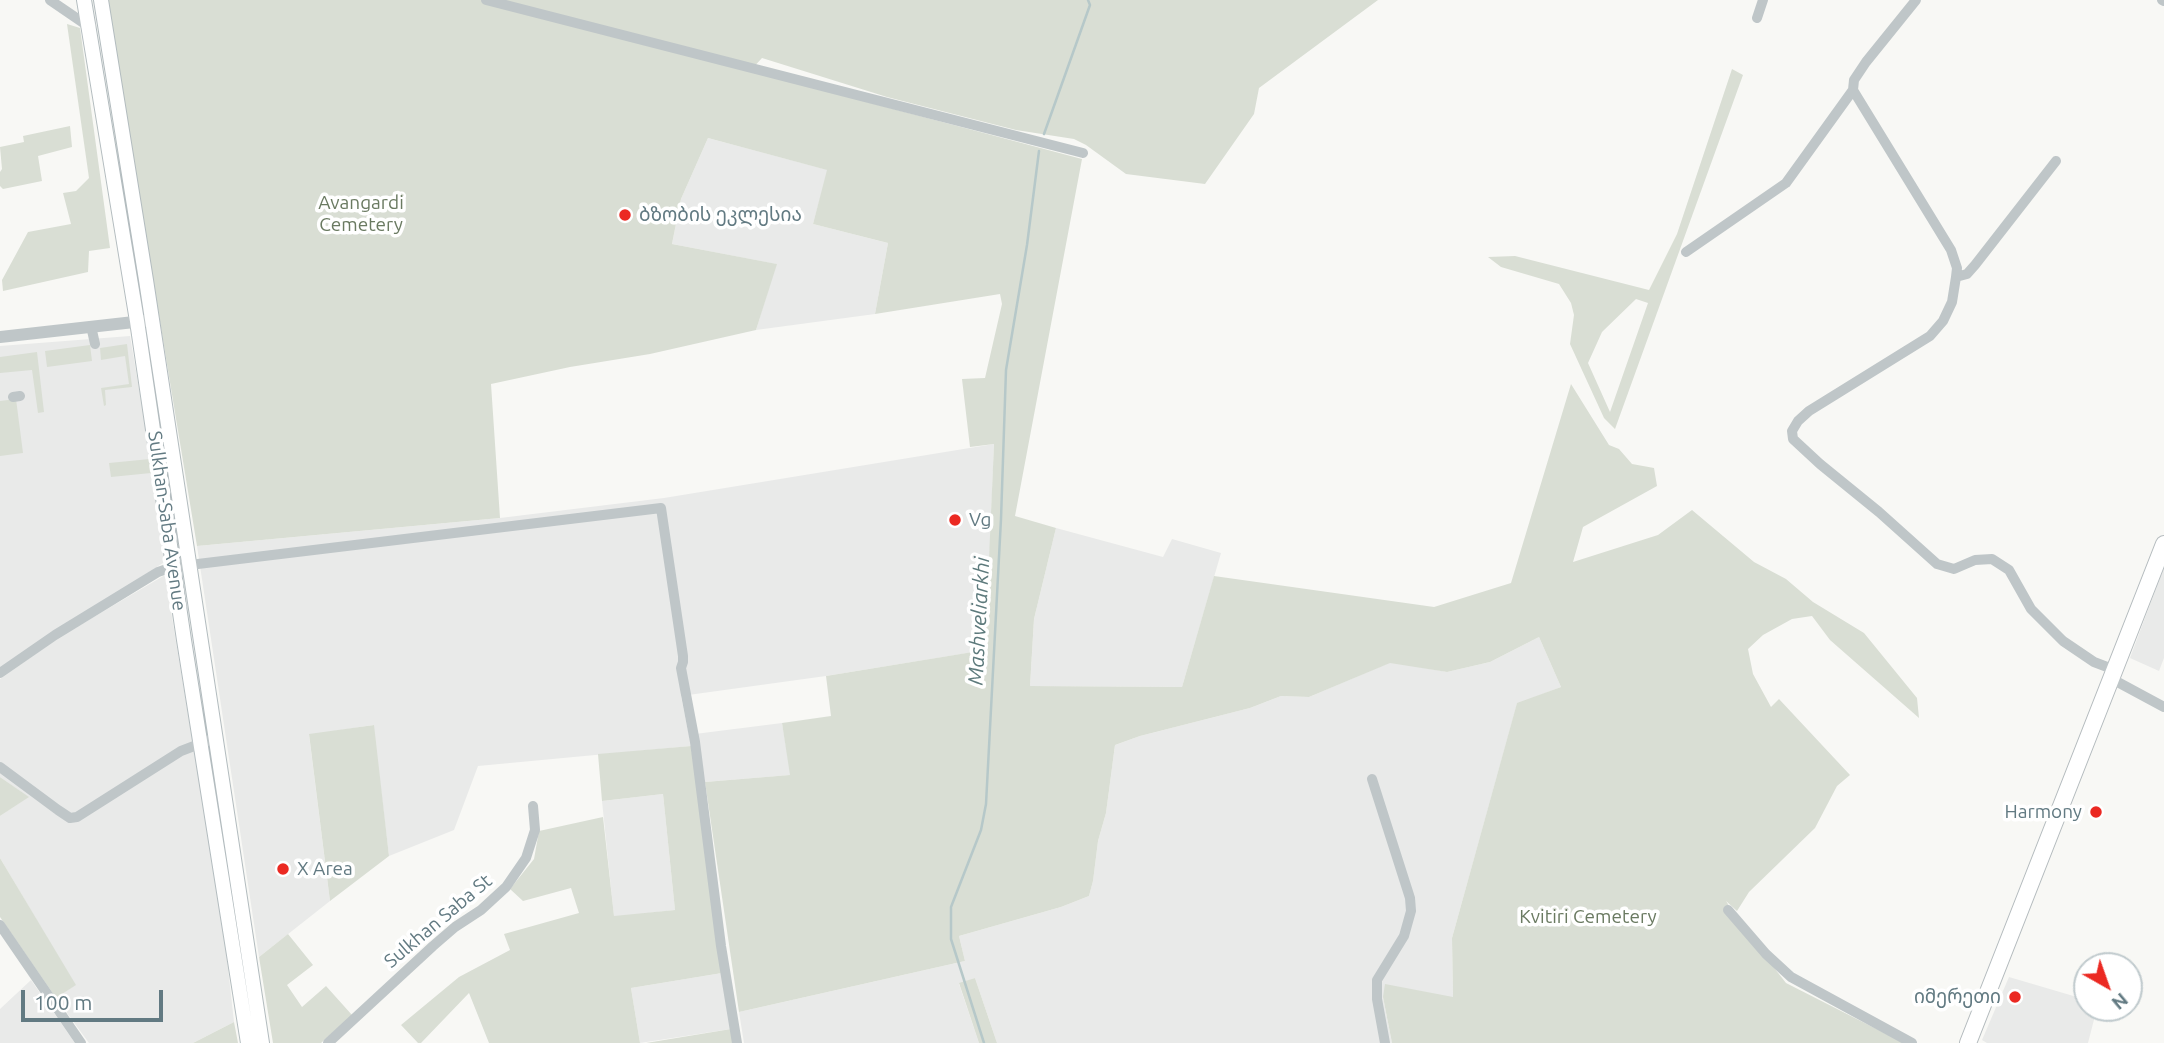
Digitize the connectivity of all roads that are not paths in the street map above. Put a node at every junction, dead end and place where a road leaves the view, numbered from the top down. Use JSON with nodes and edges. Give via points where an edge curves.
{"nodes":[{"id":1,"x":50,"y":0,"type":"edge"},
{"id":2,"x":84,"y":0,"type":"edge"},
{"id":3,"x":101,"y":0,"type":"edge"},
{"id":4,"x":486,"y":0,"type":"edge"},
{"id":5,"x":1763,"y":0,"type":"edge"},
{"id":6,"x":1916,"y":0,"type":"edge"},
{"id":7,"x":1758,"y":18,"type":"dead end"},
{"id":8,"x":105,"y":24,"type":"junction"},
{"id":9,"x":88,"y":26,"type":"junction"},
{"id":10,"x":1853,"y":90,"type":"junction"},
{"id":11,"x":1083,"y":153,"type":"dead end"},
{"id":12,"x":2056,"y":161,"type":"dead end"},
{"id":13,"x":1686,"y":252,"type":"dead end"},
{"id":14,"x":1956,"y":277,"type":"junction"},
{"id":15,"x":145,"y":320,"type":"junction"},
{"id":16,"x":91,"y":326,"type":"junction"},
{"id":17,"x":0,"y":337,"type":"edge"},
{"id":18,"x":95,"y":344,"type":"dead end"},
{"id":19,"x":2164,"y":544,"type":"edge"},
{"id":20,"x":189,"y":565,"type":"junction"},
{"id":21,"x":173,"y":567,"type":"junction"},
{"id":22,"x":0,"y":673,"type":"edge"},
{"id":23,"x":2114,"y":674,"type":"junction"},
{"id":24,"x":2164,"y":707,"type":"edge"},
{"id":25,"x":208,"y":740,"type":"junction"},
{"id":26,"x":0,"y":767,"type":"edge"},
{"id":27,"x":1372,"y":779,"type":"dead end"},
{"id":28,"x":533,"y":806,"type":"dead end"},
{"id":29,"x":1728,"y":910,"type":"dead end"},
{"id":30,"x":0,"y":925,"type":"edge"},
{"id":31,"x":81,"y":1043,"type":"edge"},
{"id":32,"x":248,"y":1043,"type":"edge"},
{"id":33,"x":262,"y":1043,"type":"edge"},
{"id":34,"x":328,"y":1043,"type":"edge"},
{"id":35,"x":737,"y":1043,"type":"edge"},
{"id":36,"x":1385,"y":1043,"type":"edge"},
{"id":37,"x":1912,"y":1043,"type":"edge"},
{"id":38,"x":1968,"y":1043,"type":"edge"}],
"edges":[{"from":1,"to":9,"type":"street"},
{"from":2,"to":9,"type":"main road","name":"Sulkhan-Saba Avenue"},
{"from":3,"to":8,"type":"main road","name":"Sulkhan-Saba Avenue"},
{"from":4,"to":11,"type":"street"},
{"from":5,"to":7,"type":"street"},
{"from":6,"to":10,"type":"street","via":[[1866,62]]},
{"from":8,"to":9,"type":"street"},
{"from":8,"to":15,"type":"main road","name":"Sulkhan-Saba Avenue"},
{"from":9,"to":15,"type":"main road","name":"Sulkhan-Saba Avenue","via":[[129,283]]},
{"from":10,"to":13,"type":"street","via":[[1786,183]]},
{"from":10,"to":14,"type":"street","via":[[1951,250]]},
{"from":12,"to":14,"type":"street","via":[[1975,265]]},
{"from":14,"to":23,"type":"street","via":[[1952,302],[1930,336],[1809,411],[1798,421],[1793,439],[1937,565],[1954,569],[1992,559],[2008,570],[2031,608],[2063,641]]},
{"from":15,"to":16,"type":"street"},
{"from":15,"to":20,"type":"main road","name":"Sulkhan-Saba Avenue"},
{"from":15,"to":21,"type":"main road","name":"Sulkhan-Saba Avenue"},
{"from":16,"to":17,"type":"street"},
{"from":16,"to":18,"type":"street"},
{"from":19,"to":23,"type":"main road"},
{"from":20,"to":21,"type":"street"},
{"from":20,"to":25,"type":"main road","name":"Sulkhan-Saba Avenue"},
{"from":20,"to":35,"type":"street","via":[[661,508]]},
{"from":21,"to":22,"type":"street","via":[[54,635]]},
{"from":21,"to":25,"type":"main road","name":"Sulkhan-Saba Avenue"},
{"from":23,"to":24,"type":"street"},
{"from":23,"to":38,"type":"main road"},
{"from":25,"to":26,"type":"street","via":[[181,751],[70,818]]},
{"from":25,"to":32,"type":"main road","name":"Sulkhan-Saba Avenue","via":[[216,846]]},
{"from":25,"to":33,"type":"main road","name":"Sulkhan-Saba Avenue"},
{"from":27,"to":36,"type":"street","via":[[1411,911],[1404,936],[1377,980]]},
{"from":28,"to":34,"type":"street","name":"Sulkhan Saba St","via":[[535,830],[526,858],[506,887],[433,946]]},
{"from":29,"to":37,"type":"street","via":[[1791,977]]},
{"from":30,"to":31,"type":"street"}]}
